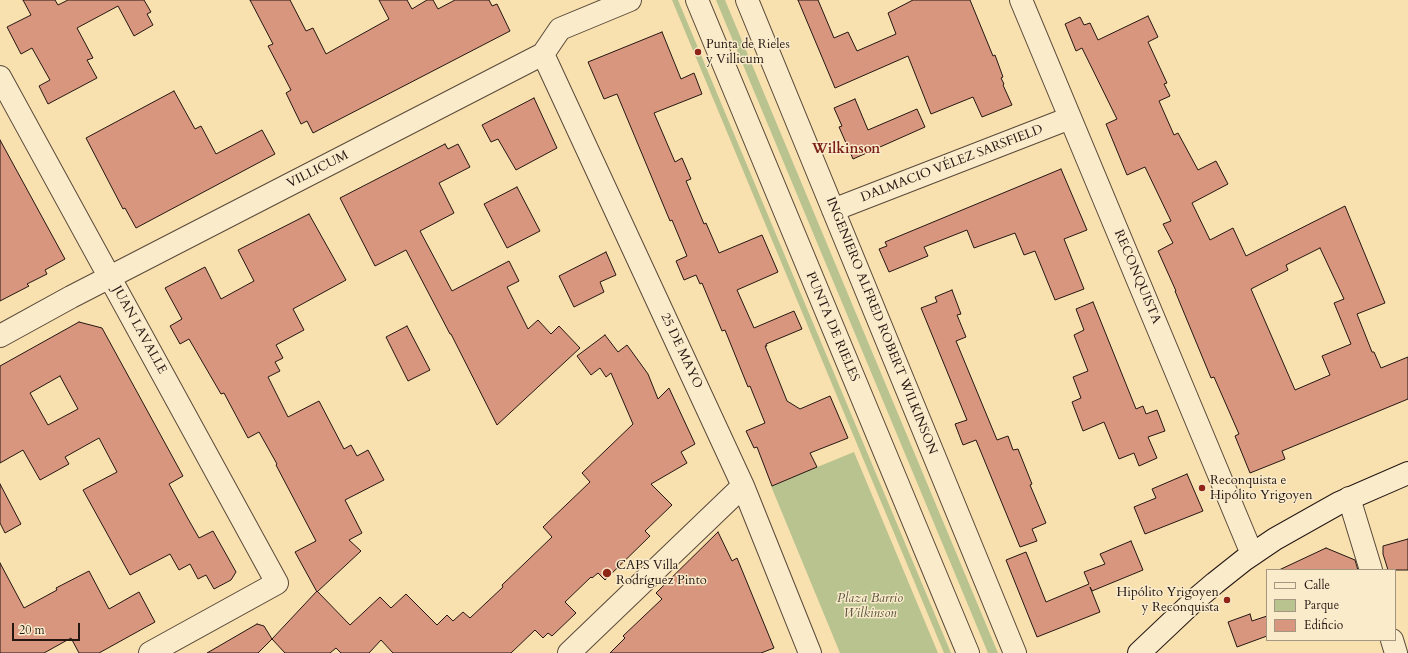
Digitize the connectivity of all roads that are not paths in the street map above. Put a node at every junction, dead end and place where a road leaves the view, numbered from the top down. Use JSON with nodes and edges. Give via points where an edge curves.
{"nodes":[{"id":1,"x":630,"y":0,"type":"edge"},
{"id":2,"x":697,"y":0,"type":"edge"},
{"id":3,"x":747,"y":0,"type":"edge"},
{"id":4,"x":1021,"y":0,"type":"edge"},
{"id":5,"x":543,"y":54,"type":"junction"},
{"id":6,"x":0,"y":77,"type":"edge"},
{"id":7,"x":1070,"y":118,"type":"junction"},
{"id":8,"x":834,"y":210,"type":"junction"},
{"id":9,"x":109,"y":277,"type":"junction"},
{"id":10,"x":0,"y":336,"type":"edge"},
{"id":11,"x":1408,"y":472,"type":"edge"},
{"id":12,"x":743,"y":486,"type":"junction"},
{"id":13,"x":1349,"y":498,"type":"junction"},
{"id":14,"x":1252,"y":554,"type":"junction"},
{"id":15,"x":1371,"y":569,"type":"edge"},
{"id":16,"x":1392,"y":641,"type":"edge"},
{"id":17,"x":150,"y":653,"type":"edge"},
{"id":18,"x":570,"y":653,"type":"edge"},
{"id":19,"x":810,"y":653,"type":"edge"},
{"id":20,"x":968,"y":653,"type":"edge"},
{"id":21,"x":1015,"y":653,"type":"edge"},
{"id":22,"x":1139,"y":653,"type":"edge"},
{"id":23,"x":1396,"y":653,"type":"edge"}],
"edges":[{"from":1,"to":5,"type":"street","name":"VILLICUM","via":[[560,29]]},
{"from":2,"to":20,"type":"street","name":"PUNTA DE RIELES"},
{"from":3,"to":8,"type":"street","name":"INGENIERO ALFRED ROBERT WILKINSON"},
{"from":4,"to":7,"type":"street","name":"RECONQUISTA"},
{"from":5,"to":9,"type":"street","name":"VILLICUM"},
{"from":5,"to":12,"type":"street","name":"25 DE MAYO"},
{"from":6,"to":9,"type":"street","name":"JUAN LAVALLE"},
{"from":7,"to":8,"type":"street","name":"DALMACIO VÉLEZ SARSFIELD"},
{"from":7,"to":14,"type":"street","name":"RECONQUISTA"},
{"from":8,"to":21,"type":"street","name":"INGENIERO ALFRED ROBERT WILKINSON"},
{"from":9,"to":10,"type":"street","name":"VILLICUM"},
{"from":9,"to":17,"type":"street","name":"JUAN LAVALLE","via":[[277,583]]},
{"from":11,"to":13,"type":"street"},
{"from":12,"to":18,"type":"street"},
{"from":12,"to":19,"type":"street","name":"25 DE MAYO"},
{"from":13,"to":14,"type":"street","via":[[1296,526]]},
{"from":13,"to":15,"type":"street"},
{"from":14,"to":22,"type":"street","via":[[1195,600]]},
{"from":16,"to":23,"type":"street"}]}
